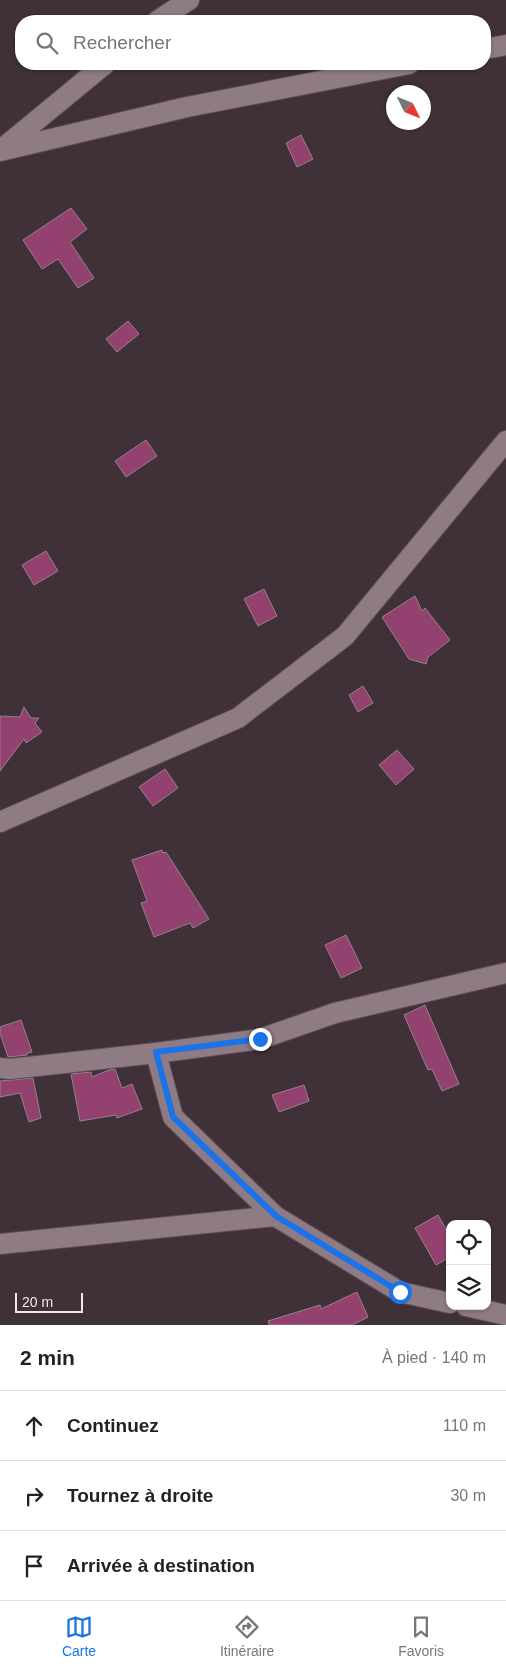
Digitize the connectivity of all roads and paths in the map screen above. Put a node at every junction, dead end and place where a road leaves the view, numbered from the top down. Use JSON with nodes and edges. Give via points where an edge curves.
{"nodes":[{"id":1,"x":189,"y":0,"type":"edge"},
{"id":2,"x":166,"y":15,"type":"edge"},
{"id":3,"x":506,"y":45,"type":"edge"},
{"id":4,"x":491,"y":48,"type":"edge"},
{"id":5,"x":98,"y":70,"type":"edge"},
{"id":6,"x":378,"y":70,"type":"edge"},
{"id":7,"x":0,"y":151,"type":"edge"},
{"id":8,"x":506,"y":441,"type":"edge"},
{"id":9,"x":0,"y":822,"type":"edge"},
{"id":10,"x":506,"y":973,"type":"edge"},
{"id":11,"x":156,"y":1052,"type":"junction"},
{"id":12,"x":0,"y":1068,"type":"edge"},
{"id":13,"x":276,"y":1216,"type":"junction"},
{"id":14,"x":0,"y":1244,"type":"edge"},
{"id":15,"x":446,"y":1302,"type":"edge"},
{"id":16,"x":476,"y":1310,"type":"edge"},
{"id":17,"x":483,"y":1310,"type":"edge"},
{"id":18,"x":506,"y":1315,"type":"edge"},
{"id":19,"x":495,"y":1325,"type":"edge"}],
"edges":[{"from":1,"to":2,"type":"street"},
{"from":3,"to":4,"type":"street"},
{"from":5,"to":7,"type":"street"},
{"from":6,"to":7,"type":"street","via":[[187,107]]},
{"from":8,"to":9,"type":"street","via":[[345,636],[238,718]]},
{"from":10,"to":11,"type":"street","via":[[336,1013],[260,1039]]},
{"from":11,"to":12,"type":"street"},
{"from":11,"to":13,"type":"street","via":[[173,1117]]},
{"from":13,"to":14,"type":"street"},
{"from":13,"to":15,"type":"street","via":[[400,1292]]},
{"from":16,"to":19,"type":"street"},
{"from":17,"to":18,"type":"street"}]}
